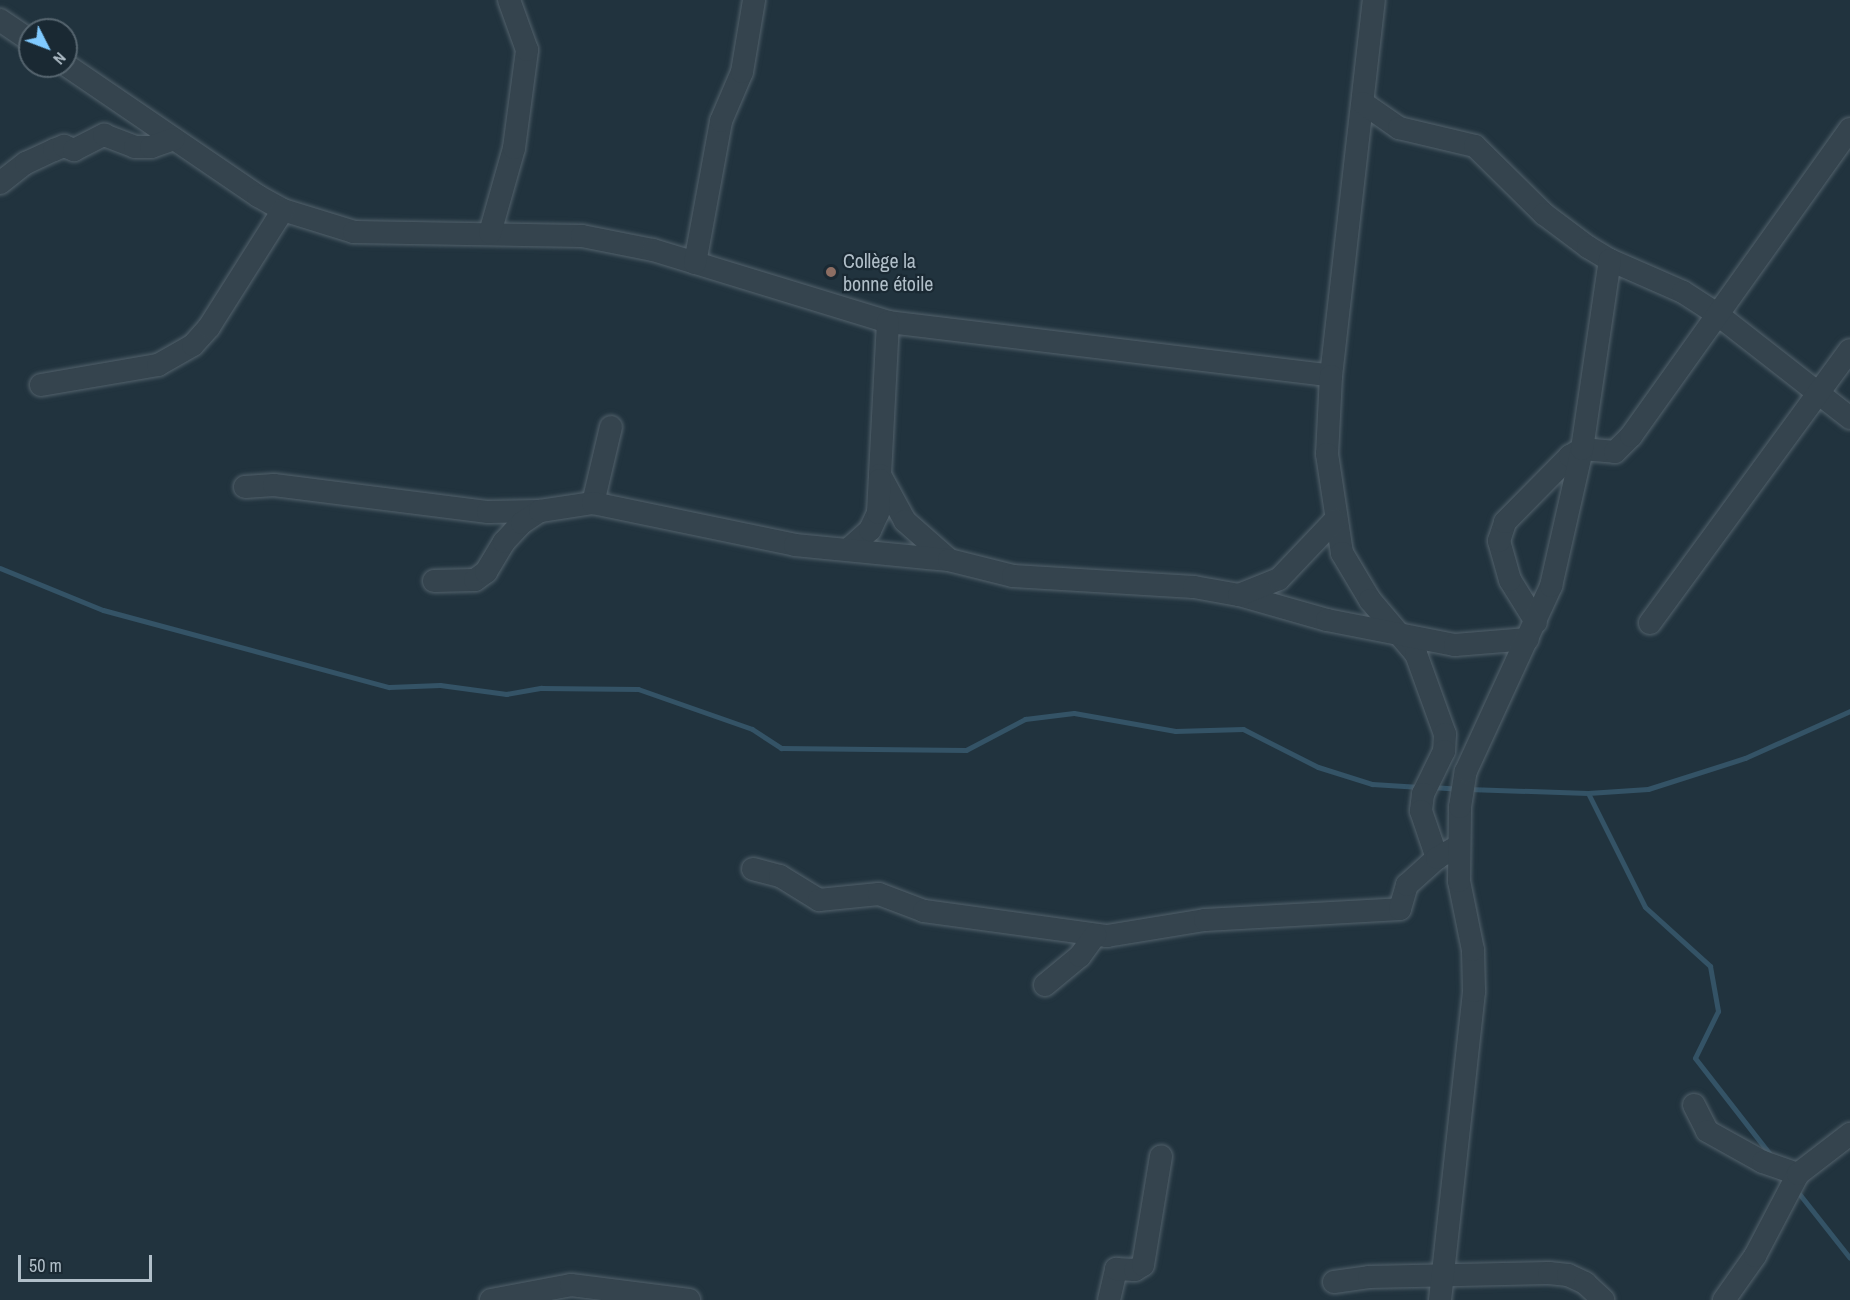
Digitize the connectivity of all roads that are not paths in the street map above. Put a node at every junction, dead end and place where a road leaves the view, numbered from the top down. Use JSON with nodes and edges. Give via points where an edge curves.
{"nodes":[{"id":1,"x":509,"y":0,"type":"edge"},
{"id":2,"x":753,"y":0,"type":"edge"},
{"id":3,"x":1374,"y":0,"type":"edge"},
{"id":4,"x":0,"y":20,"type":"edge"},
{"id":5,"x":18,"y":32,"type":"edge"},
{"id":6,"x":78,"y":73,"type":"edge"},
{"id":7,"x":1363,"y":103,"type":"junction"},
{"id":8,"x":1850,"y":130,"type":"edge"},
{"id":9,"x":174,"y":139,"type":"junction"},
{"id":10,"x":0,"y":183,"type":"edge"},
{"id":11,"x":283,"y":210,"type":"junction"},
{"id":12,"x":490,"y":233,"type":"junction"},
{"id":13,"x":1610,"y":260,"type":"junction"},
{"id":14,"x":695,"y":263,"type":"junction"},
{"id":15,"x":1717,"y":314,"type":"junction"},
{"id":16,"x":888,"y":322,"type":"junction"},
{"id":17,"x":1850,"y":350,"type":"edge"},
{"id":18,"x":1331,"y":376,"type":"junction"},
{"id":19,"x":41,"y":385,"type":"dead end"},
{"id":20,"x":1818,"y":394,"type":"junction"},
{"id":21,"x":1850,"y":418,"type":"edge"},
{"id":22,"x":611,"y":427,"type":"dead end"},
{"id":23,"x":1582,"y":449,"type":"junction"},
{"id":24,"x":880,"y":475,"type":"junction"},
{"id":25,"x":245,"y":487,"type":"dead end"},
{"id":26,"x":593,"y":503,"type":"junction"},
{"id":27,"x":540,"y":511,"type":"junction"},
{"id":28,"x":1335,"y":520,"type":"junction"},
{"id":29,"x":850,"y":548,"type":"junction"},
{"id":30,"x":949,"y":560,"type":"junction"},
{"id":31,"x":434,"y":581,"type":"dead end"},
{"id":32,"x":1239,"y":595,"type":"junction"},
{"id":33,"x":1650,"y":623,"type":"dead end"},
{"id":34,"x":1532,"y":630,"type":"junction"},
{"id":35,"x":1402,"y":633,"type":"junction"},
{"id":36,"x":1447,"y":852,"type":"junction"},
{"id":37,"x":753,"y":869,"type":"dead end"},
{"id":38,"x":1095,"y":935,"type":"junction"},
{"id":39,"x":1045,"y":985,"type":"dead end"},
{"id":40,"x":1694,"y":1105,"type":"dead end"},
{"id":41,"x":1850,"y":1134,"type":"edge"},
{"id":42,"x":1161,"y":1156,"type":"dead end"},
{"id":43,"x":1798,"y":1174,"type":"junction"},
{"id":44,"x":1444,"y":1277,"type":"junction"},
{"id":45,"x":1334,"y":1282,"type":"dead end"},
{"id":46,"x":491,"y":1300,"type":"edge"},
{"id":47,"x":689,"y":1300,"type":"edge"},
{"id":48,"x":1109,"y":1300,"type":"edge"},
{"id":49,"x":1440,"y":1300,"type":"edge"},
{"id":50,"x":1603,"y":1300,"type":"edge"},
{"id":51,"x":1724,"y":1300,"type":"edge"}],
"edges":[{"from":1,"to":12,"type":"street","via":[[527,50],[514,148]]},
{"from":2,"to":14,"type":"street","via":[[754,18],[742,72],[721,121]]},
{"from":3,"to":7,"type":"street"},
{"from":4,"to":5,"type":"street"},
{"from":6,"to":9,"type":"street"},
{"from":7,"to":13,"type":"street","via":[[1399,128],[1474,146],[1544,214]]},
{"from":7,"to":18,"type":"street"},
{"from":8,"to":15,"type":"street"},
{"from":9,"to":10,"type":"street","via":[[151,147],[135,147],[104,135],[75,150],[64,146],[54,150],[26,163]]},
{"from":9,"to":11,"type":"street"},
{"from":11,"to":12,"type":"street","via":[[354,232]]},
{"from":11,"to":19,"type":"street","via":[[194,345],[158,365]]},
{"from":12,"to":14,"type":"street","via":[[582,236]]},
{"from":13,"to":15,"type":"street","via":[[1651,276]]},
{"from":13,"to":23,"type":"street"},
{"from":14,"to":16,"type":"street"},
{"from":15,"to":20,"type":"street"},
{"from":15,"to":23,"type":"street","via":[[1616,452]]},
{"from":16,"to":18,"type":"street"},
{"from":16,"to":24,"type":"street"},
{"from":17,"to":20,"type":"street"},
{"from":18,"to":28,"type":"street","via":[[1327,454]]},
{"from":20,"to":21,"type":"street"},
{"from":20,"to":33,"type":"street"},
{"from":22,"to":26,"type":"street"},
{"from":23,"to":34,"type":"street","via":[[1554,575]]},
{"from":23,"to":34,"type":"street","via":[[1556,470],[1499,532],[1510,580]]},
{"from":24,"to":29,"type":"street","via":[[878,513],[870,530]]},
{"from":24,"to":30,"type":"street","via":[[905,521]]},
{"from":25,"to":27,"type":"street","via":[[274,485],[488,512]]},
{"from":26,"to":27,"type":"street"},
{"from":26,"to":29,"type":"street","via":[[795,544]]},
{"from":27,"to":31,"type":"street","via":[[504,542],[486,572],[475,580]]},
{"from":28,"to":32,"type":"street","via":[[1279,579]]},
{"from":28,"to":35,"type":"street","via":[[1352,574]]},
{"from":29,"to":30,"type":"street"},
{"from":30,"to":32,"type":"street","via":[[1013,576],[1194,587]]},
{"from":32,"to":35,"type":"street","via":[[1328,620]]},
{"from":34,"to":35,"type":"street","via":[[1455,645]]},
{"from":34,"to":36,"type":"street","via":[[1466,771]]},
{"from":35,"to":36,"type":"street","via":[[1416,654],[1445,734],[1443,751],[1423,794],[1421,811]]},
{"from":36,"to":38,"type":"street","via":[[1407,885],[1400,909],[1332,916],[1252,916]]},
{"from":36,"to":44,"type":"street","via":[[1459,881],[1473,950],[1474,991]]},
{"from":37,"to":38,"type":"street","via":[[780,876],[819,900],[879,894],[924,911]]},
{"from":38,"to":39,"type":"street","via":[[1080,956]]},
{"from":40,"to":43,"type":"street","via":[[1707,1131],[1763,1162]]},
{"from":41,"to":43,"type":"street"},
{"from":42,"to":48,"type":"street","via":[[1143,1265],[1135,1270],[1116,1269]]},
{"from":43,"to":51,"type":"street","via":[[1755,1256]]},
{"from":44,"to":45,"type":"street"},
{"from":44,"to":49,"type":"street"},
{"from":44,"to":50,"type":"street","via":[[1568,1275],[1585,1283]]},
{"from":46,"to":47,"type":"street","via":[[571,1285]]}]}
